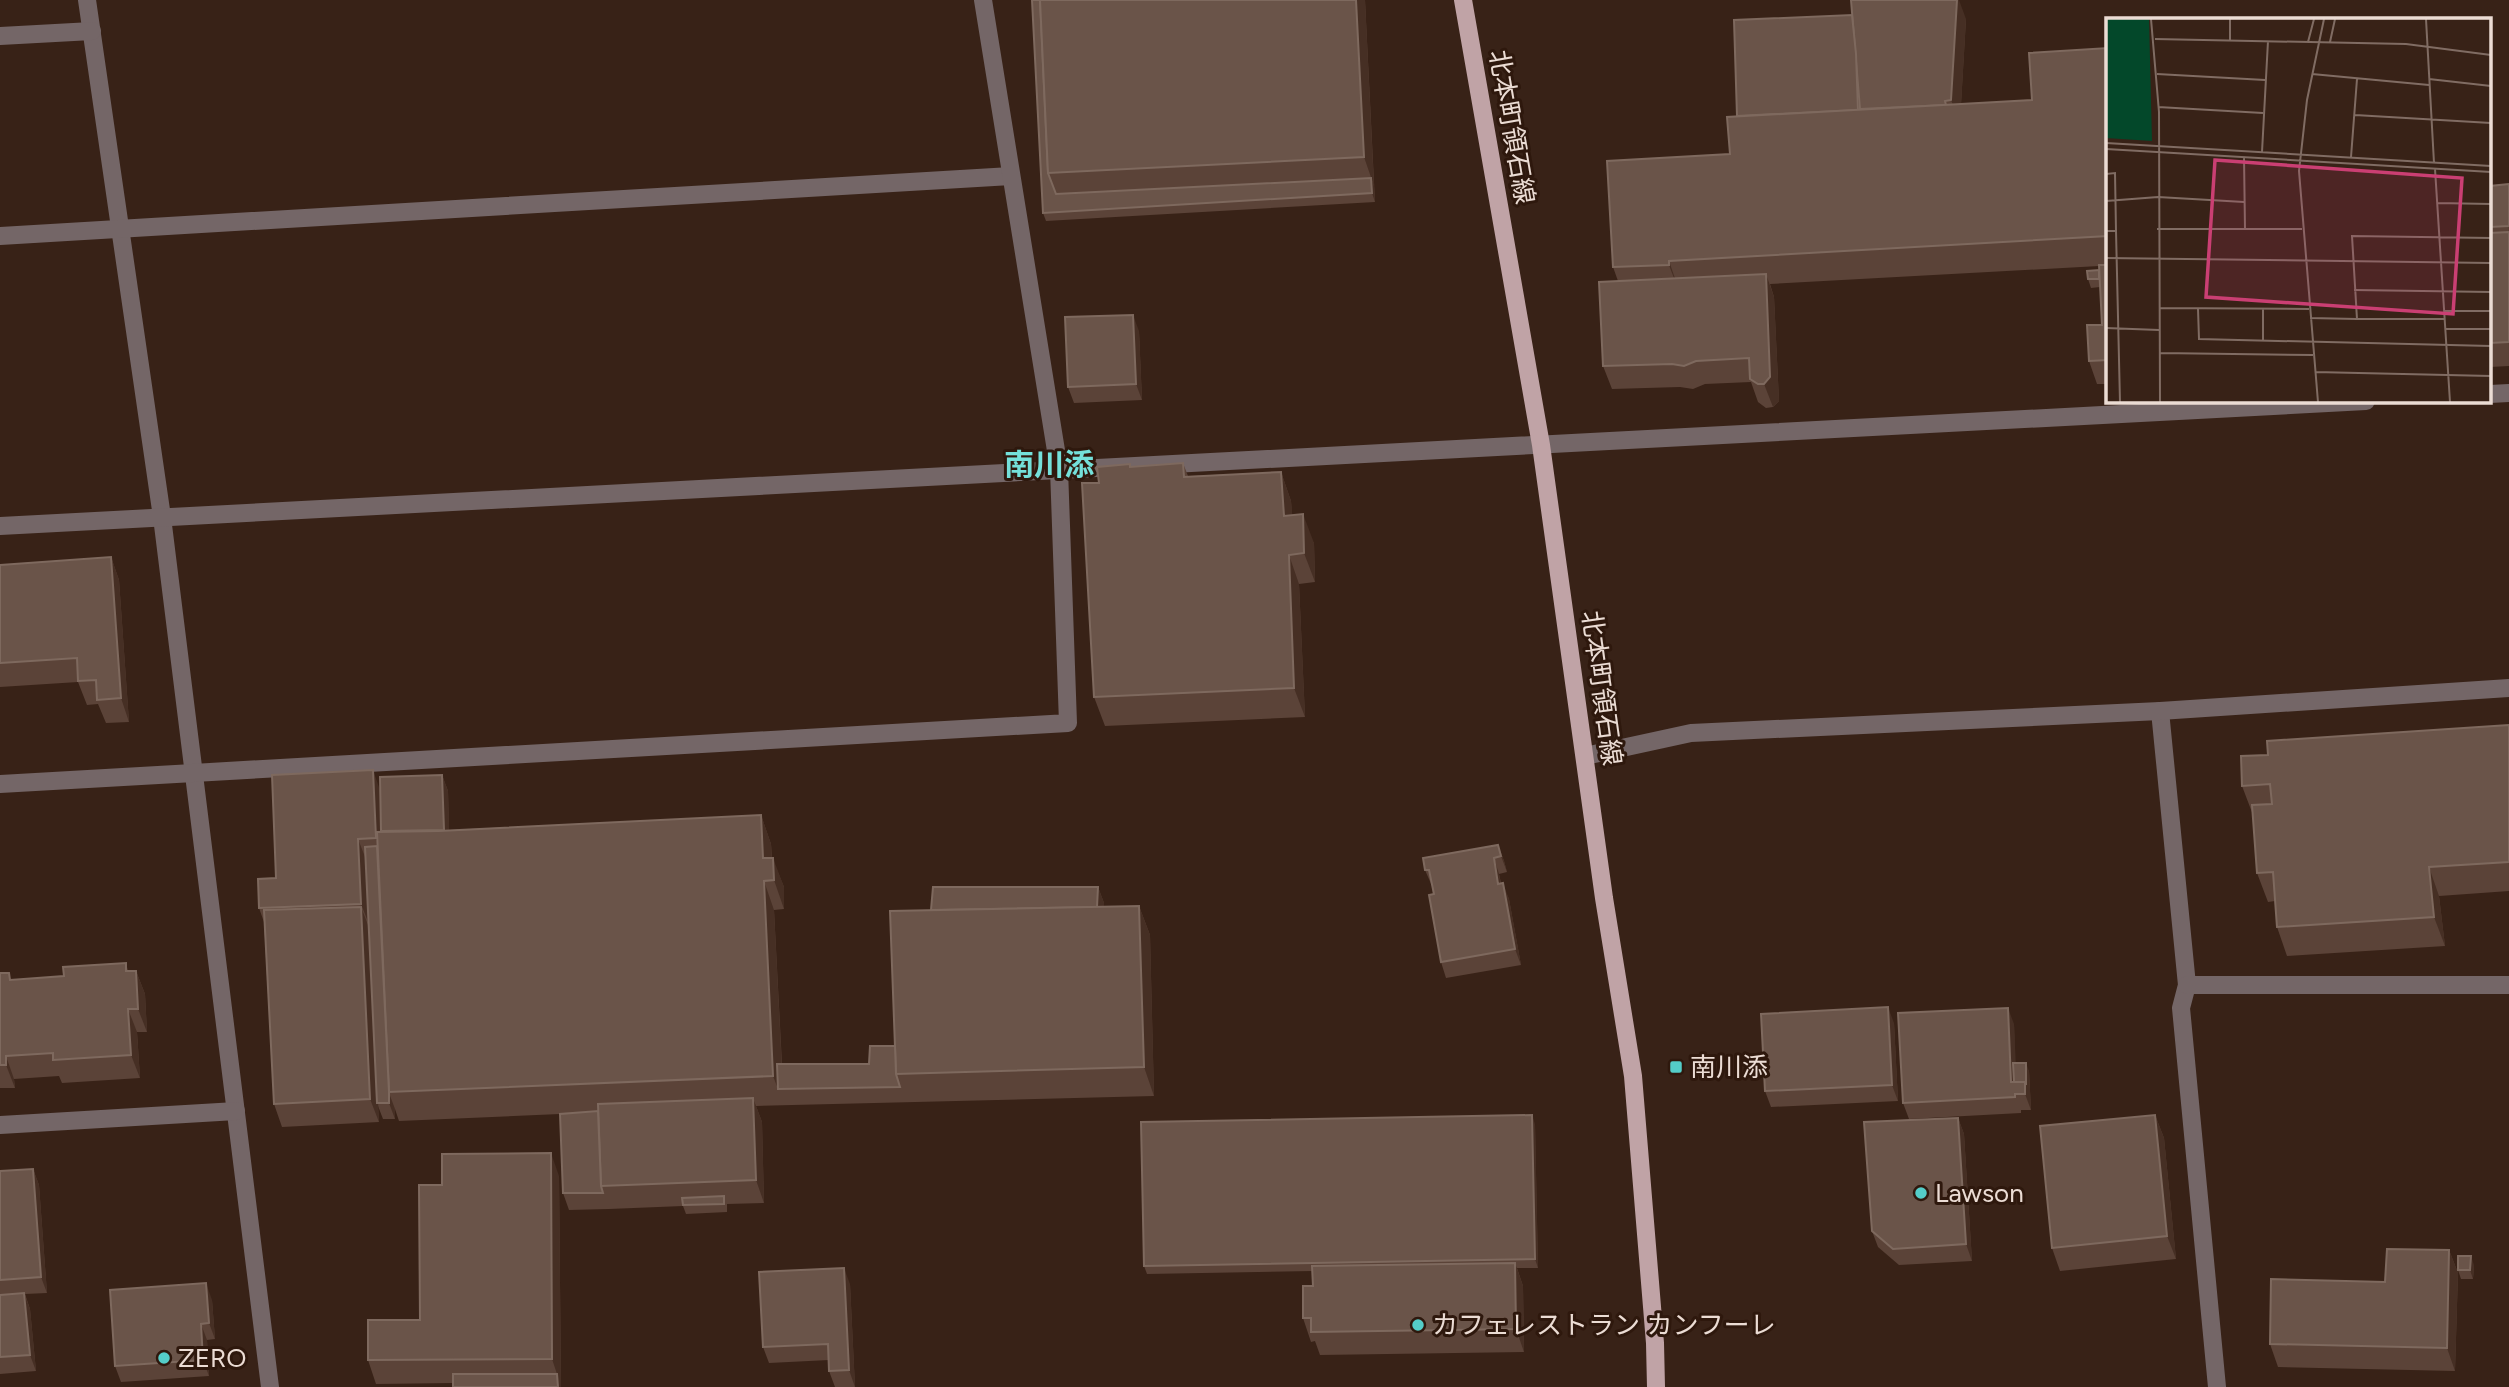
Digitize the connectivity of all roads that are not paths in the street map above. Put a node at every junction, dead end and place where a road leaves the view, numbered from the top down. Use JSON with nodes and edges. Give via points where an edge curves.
{"nodes":[{"id":1,"x":88,"y":0,"type":"edge"},
{"id":2,"x":983,"y":0,"type":"edge"},
{"id":3,"x":1463,"y":0,"type":"edge"},
{"id":4,"x":92,"y":31,"type":"junction"},
{"id":5,"x":0,"y":36,"type":"edge"},
{"id":6,"x":1011,"y":176,"type":"junction"},
{"id":7,"x":120,"y":229,"type":"junction"},
{"id":8,"x":0,"y":236,"type":"edge"},
{"id":9,"x":2347,"y":402,"type":"edge"},
{"id":10,"x":1541,"y":445,"type":"junction"},
{"id":11,"x":1059,"y":469,"type":"junction"},
{"id":12,"x":162,"y":517,"type":"junction"},
{"id":13,"x":0,"y":526,"type":"edge"},
{"id":14,"x":2509,"y":688,"type":"edge"},
{"id":15,"x":2161,"y":710,"type":"junction"},
{"id":16,"x":1585,"y":756,"type":"junction"},
{"id":17,"x":195,"y":774,"type":"junction"},
{"id":18,"x":0,"y":784,"type":"edge"},
{"id":19,"x":2187,"y":985,"type":"junction"},
{"id":20,"x":2509,"y":985,"type":"edge"},
{"id":21,"x":236,"y":1111,"type":"junction"},
{"id":22,"x":0,"y":1125,"type":"edge"},
{"id":23,"x":270,"y":1387,"type":"edge"},
{"id":24,"x":1656,"y":1387,"type":"edge"},
{"id":25,"x":2217,"y":1387,"type":"edge"}],
"edges":[{"from":1,"to":4,"type":"street"},
{"from":2,"to":6,"type":"street"},
{"from":3,"to":10,"type":"main road","name":"北本町領石線"},
{"from":4,"to":5,"type":"street"},
{"from":4,"to":7,"type":"street"},
{"from":6,"to":7,"type":"street"},
{"from":6,"to":11,"type":"street"},
{"from":7,"to":8,"type":"street"},
{"from":7,"to":12,"type":"street"},
{"from":9,"to":10,"type":"street"},
{"from":10,"to":11,"type":"street"},
{"from":10,"to":16,"type":"main road","name":"北本町領石線"},
{"from":11,"to":12,"type":"street"},
{"from":11,"to":17,"type":"street","via":[[1068,723]]},
{"from":12,"to":13,"type":"street"},
{"from":12,"to":17,"type":"street"},
{"from":14,"to":15,"type":"street"},
{"from":15,"to":16,"type":"street","via":[[1691,733]]},
{"from":15,"to":19,"type":"street"},
{"from":16,"to":24,"type":"main road","name":"北本町領石線","via":[[1633,1076]]},
{"from":17,"to":18,"type":"street"},
{"from":17,"to":21,"type":"street"},
{"from":19,"to":20,"type":"street"},
{"from":19,"to":25,"type":"street","via":[[2180,1007]]},
{"from":21,"to":22,"type":"street"},
{"from":21,"to":23,"type":"street"}]}
